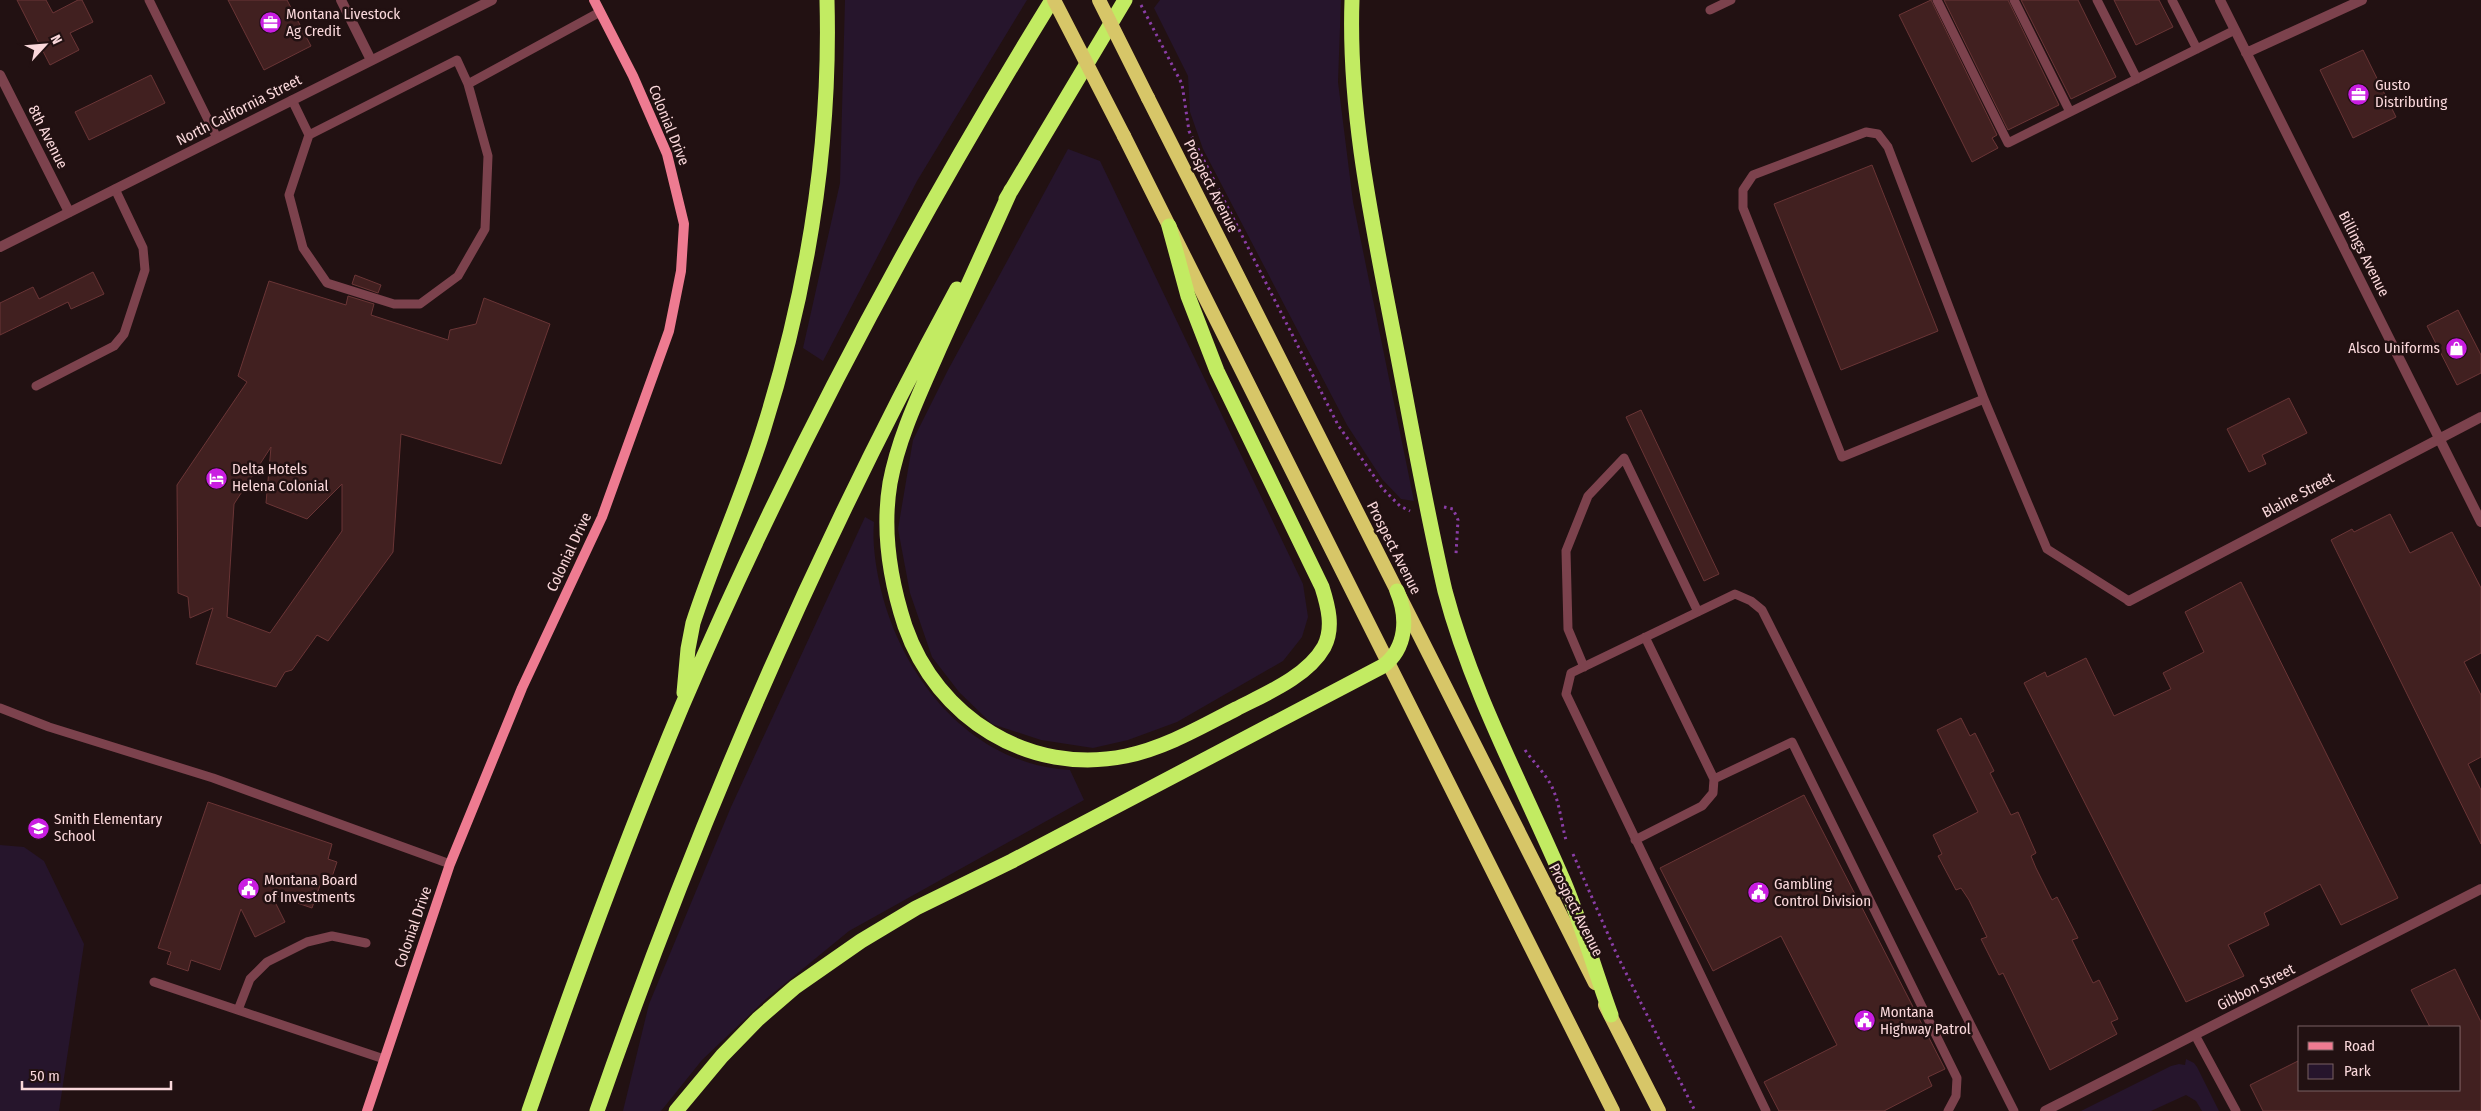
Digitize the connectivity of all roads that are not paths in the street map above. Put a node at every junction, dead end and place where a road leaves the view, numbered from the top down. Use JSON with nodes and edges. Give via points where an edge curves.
{"nodes":[{"id":1,"x":149,"y":0,"type":"edge"},
{"id":2,"x":340,"y":0,"type":"edge"},
{"id":3,"x":492,"y":0,"type":"edge"},
{"id":4,"x":594,"y":0,"type":"edge"},
{"id":5,"x":827,"y":0,"type":"edge"},
{"id":6,"x":1053,"y":0,"type":"edge"},
{"id":7,"x":1099,"y":0,"type":"edge"},
{"id":8,"x":1125,"y":0,"type":"edge"},
{"id":9,"x":1352,"y":0,"type":"edge"},
{"id":10,"x":1731,"y":0,"type":"edge"},
{"id":11,"x":1937,"y":0,"type":"edge"},
{"id":12,"x":2014,"y":0,"type":"edge"},
{"id":13,"x":2097,"y":0,"type":"edge"},
{"id":14,"x":2172,"y":0,"type":"edge"},
{"id":15,"x":2220,"y":0,"type":"edge"},
{"id":16,"x":2362,"y":0,"type":"edge"},
{"id":17,"x":1710,"y":10,"type":"dead end"},
{"id":18,"x":600,"y":12,"type":"junction"},
{"id":19,"x":2235,"y":30,"type":"junction"},
{"id":20,"x":2197,"y":49,"type":"junction"},
{"id":21,"x":2246,"y":53,"type":"junction"},
{"id":22,"x":371,"y":60,"type":"junction"},
{"id":23,"x":0,"y":76,"type":"edge"},
{"id":24,"x":2137,"y":79,"type":"junction"},
{"id":25,"x":468,"y":84,"type":"junction"},
{"id":26,"x":292,"y":100,"type":"junction"},
{"id":27,"x":2070,"y":112,"type":"junction"},
{"id":28,"x":309,"y":135,"type":"junction"},
{"id":29,"x":217,"y":138,"type":"junction"},
{"id":30,"x":115,"y":189,"type":"junction"},
{"id":31,"x":1011,"y":190,"type":"junction"},
{"id":32,"x":69,"y":212,"type":"junction"},
{"id":33,"x":1169,"y":226,"type":"junction"},
{"id":34,"x":0,"y":247,"type":"edge"},
{"id":35,"x":36,"y":386,"type":"dead end"},
{"id":36,"x":1984,"y":399,"type":"junction"},
{"id":37,"x":2481,"y":417,"type":"edge"},
{"id":38,"x":2439,"y":438,"type":"junction"},
{"id":39,"x":2481,"y":522,"type":"edge"},
{"id":40,"x":1397,"y":591,"type":"junction"},
{"id":41,"x":2129,"y":601,"type":"joint"},
{"id":42,"x":1698,"y":612,"type":"junction"},
{"id":43,"x":1646,"y":637,"type":"junction"},
{"id":44,"x":1388,"y":662,"type":"junction"},
{"id":45,"x":1584,"y":667,"type":"junction"},
{"id":46,"x":682,"y":706,"type":"junction"},
{"id":47,"x":0,"y":708,"type":"edge"},
{"id":48,"x":1714,"y":779,"type":"junction"},
{"id":49,"x":1635,"y":840,"type":"junction"},
{"id":50,"x":450,"y":864,"type":"junction"},
{"id":51,"x":2481,"y":889,"type":"edge"},
{"id":52,"x":366,"y":943,"type":"dead end"},
{"id":53,"x":154,"y":982,"type":"dead end"},
{"id":54,"x":238,"y":1010,"type":"junction"},
{"id":55,"x":1610,"y":1015,"type":"junction"},
{"id":56,"x":2195,"y":1035,"type":"junction"},
{"id":57,"x":384,"y":1059,"type":"junction"},
{"id":58,"x":367,"y":1111,"type":"edge"},
{"id":59,"x":529,"y":1111,"type":"edge"},
{"id":60,"x":597,"y":1111,"type":"edge"},
{"id":61,"x":676,"y":1111,"type":"edge"},
{"id":62,"x":1613,"y":1111,"type":"edge"},
{"id":63,"x":1659,"y":1111,"type":"edge"},
{"id":64,"x":1766,"y":1111,"type":"edge"},
{"id":65,"x":1948,"y":1111,"type":"edge"},
{"id":66,"x":2014,"y":1111,"type":"edge"},
{"id":67,"x":2045,"y":1111,"type":"edge"},
{"id":68,"x":2236,"y":1111,"type":"edge"}],
"edges":[{"from":1,"to":29,"type":"lane"},
{"from":2,"to":22,"type":"street"},
{"from":3,"to":22,"type":"street","name":"North California Street"},
{"from":4,"to":18,"type":"main road","name":"Colonial Drive"},
{"from":5,"to":46,"type":"highway","via":[[823,141],[805,270],[762,433],[693,623]]},
{"from":6,"to":33,"type":"highway","bridge":true},
{"from":6,"to":46,"type":"highway","via":[[942,184],[872,311],[773,507]]},
{"from":7,"to":40,"type":"highway","name":"Prospect Avenue","bridge":true},
{"from":8,"to":31,"type":"highway"},
{"from":9,"to":55,"type":"highway","via":[[1354,79],[1367,189],[1445,591],[1470,671],[1564,883]]},
{"from":10,"to":17,"type":"lane"},
{"from":11,"to":27,"type":"lane","via":[[2008,143]]},
{"from":12,"to":27,"type":"lane"},
{"from":13,"to":24,"type":"lane"},
{"from":14,"to":20,"type":"lane"},
{"from":15,"to":19,"type":"street","name":"Billings Avenue"},
{"from":16,"to":21,"type":"street"},
{"from":18,"to":25,"type":"lane"},
{"from":18,"to":50,"type":"main road","name":"Colonial Drive","via":[[633,76],[667,154],[684,224],[681,271],[669,331],[602,517],[522,688]]},
{"from":19,"to":20,"type":"lane"},
{"from":19,"to":21,"type":"street","name":"Billings Avenue"},
{"from":20,"to":24,"type":"lane"},
{"from":21,"to":38,"type":"street","name":"Billings Avenue"},
{"from":22,"to":26,"type":"street","name":"North California Street"},
{"from":23,"to":32,"type":"street","name":"8th Avenue"},
{"from":24,"to":27,"type":"lane"},
{"from":25,"to":28,"type":"lane","via":[[456,60]]},
{"from":25,"to":28,"type":"lane","via":[[488,156],[486,229],[458,276],[420,304],[394,304],[327,283],[303,248],[289,195]]},
{"from":26,"to":28,"type":"lane"},
{"from":26,"to":29,"type":"street","name":"North California Street"},
{"from":29,"to":30,"type":"street","name":"North California Street"},
{"from":30,"to":32,"type":"street","name":"North California Street"},
{"from":30,"to":35,"type":"lane","via":[[143,248],[145,270],[124,334],[114,346]]},
{"from":31,"to":33,"type":"highway","via":[[904,431],[890,483],[887,531],[892,579],[902,617],[916,653],[935,684],[980,727],[1038,754],[1074,760],[1110,759],[1142,752],[1173,740],[1290,679],[1320,654],[1329,633],[1322,587],[1217,371],[1188,296]]},
{"from":31,"to":60,"type":"highway","via":[[902,391],[779,646],[690,856]]},
{"from":32,"to":34,"type":"street","name":"North California Street"},
{"from":33,"to":44,"type":"highway"},
{"from":36,"to":36,"type":"lane","via":[[1842,457],[1743,208],[1743,190],[1753,175],[1866,132],[1878,134],[1888,147]]},
{"from":36,"to":41,"type":"lane","via":[[2047,549]]},
{"from":37,"to":38,"type":"street","name":"Blaine Street"},
{"from":38,"to":39,"type":"street","name":"Billings Avenue"},
{"from":38,"to":41,"type":"street","name":"Blaine Street"},
{"from":40,"to":44,"type":"highway","via":[[1404,612],[1404,630],[1399,648]]},
{"from":40,"to":55,"type":"highway","name":"Prospect Avenue"},
{"from":42,"to":43,"type":"lane"},
{"from":42,"to":45,"type":"lane","via":[[1624,458],[1588,496],[1566,551],[1568,630]]},
{"from":42,"to":66,"type":"lane","via":[[1735,594],[1762,610]]},
{"from":43,"to":45,"type":"lane"},
{"from":43,"to":48,"type":"lane"},
{"from":44,"to":61,"type":"highway","via":[[1030,852],[916,908],[861,941],[795,987],[758,1019]]},
{"from":44,"to":62,"type":"highway"},
{"from":45,"to":49,"type":"lane","via":[[1571,673],[1566,694]]},
{"from":46,"to":59,"type":"highway","via":[[618,867]]},
{"from":47,"to":50,"type":"lane","via":[[213,778]]},
{"from":48,"to":49,"type":"lane","via":[[1714,793],[1702,806]]},
{"from":48,"to":65,"type":"lane","via":[[1792,742],[1957,1078],[1956,1096]]},
{"from":49,"to":64,"type":"lane"},
{"from":50,"to":57,"type":"main road","name":"Colonial Drive"},
{"from":51,"to":56,"type":"street","name":"Gibbon Street"},
{"from":52,"to":54,"type":"lane","via":[[332,936],[307,942],[267,962],[250,979]]},
{"from":53,"to":54,"type":"lane"},
{"from":54,"to":57,"type":"lane"},
{"from":55,"to":63,"type":"highway","name":"Prospect Avenue"},
{"from":56,"to":67,"type":"street","name":"Gibbon Street"},
{"from":56,"to":68,"type":"lane"},
{"from":57,"to":58,"type":"main road","name":"Colonial Drive"}]}
